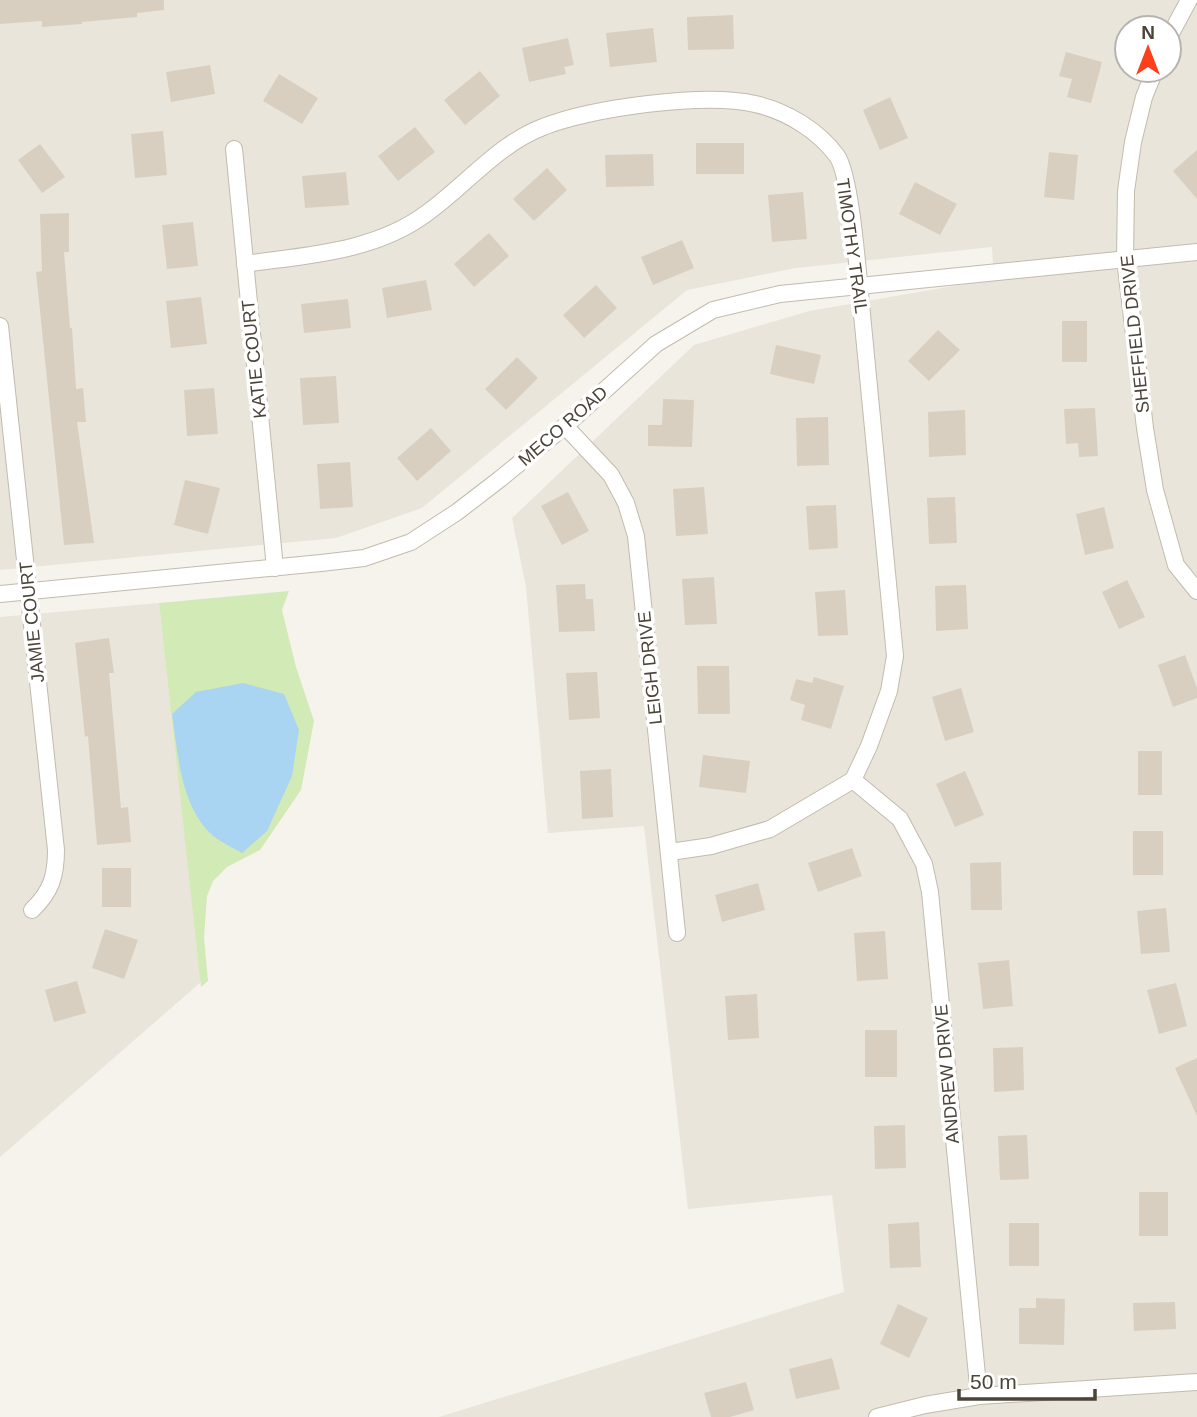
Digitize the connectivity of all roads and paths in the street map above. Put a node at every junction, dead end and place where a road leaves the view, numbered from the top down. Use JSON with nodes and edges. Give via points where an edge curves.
{"nodes":[{"id":1,"x":1149,"y":84,"type":"edge"},
{"id":2,"x":234,"y":149,"type":"dead end"},
{"id":3,"x":1197,"y":252,"type":"edge"},
{"id":4,"x":1125,"y":259,"type":"junction"},
{"id":5,"x":245,"y":264,"type":"junction"},
{"id":6,"x":859,"y":286,"type":"junction"},
{"id":7,"x":0,"y":326,"type":"edge"},
{"id":8,"x":565,"y":426,"type":"junction"},
{"id":9,"x":275,"y":568,"type":"junction"},
{"id":10,"x":29,"y":591,"type":"junction"},
{"id":11,"x":1197,"y":591,"type":"edge"},
{"id":12,"x":0,"y":594,"type":"edge"},
{"id":13,"x":853,"y":780,"type":"junction"},
{"id":14,"x":670,"y":852,"type":"junction"},
{"id":15,"x":32,"y":910,"type":"dead end"},
{"id":16,"x":677,"y":933,"type":"dead end"},
{"id":17,"x":1197,"y":1382,"type":"edge"},
{"id":18,"x":979,"y":1396,"type":"junction"},
{"id":19,"x":877,"y":1417,"type":"edge"}],
"edges":[{"from":1,"to":4,"type":"street","name":"SHEFFIELD DRIVE","via":[[1126,191]]},
{"from":2,"to":5,"type":"street","name":"KATIE COURT"},
{"from":3,"to":4,"type":"street","name":"MECO ROAD"},
{"from":4,"to":6,"type":"street","name":"MECO ROAD"},
{"from":4,"to":11,"type":"street","name":"SHEFFIELD DRIVE","via":[[1155,490],[1175,565]]},
{"from":5,"to":6,"type":"street","name":"TIMOTHY TRAIL","via":[[330,251],[396,234],[541,127],[640,106],[707,100],[754,104],[792,118],[821,137],[839,159]]},
{"from":5,"to":9,"type":"street","name":"KATIE COURT"},
{"from":6,"to":8,"type":"street","name":"MECO ROAD","via":[[780,294],[713,310],[656,344]]},
{"from":6,"to":13,"type":"street","name":"TIMOTHY TRAIL","via":[[895,656],[889,691]]},
{"from":7,"to":10,"type":"street","name":"JAMIE COURT"},
{"from":8,"to":9,"type":"street","name":"MECO ROAD","via":[[457,512],[411,542],[364,558]]},
{"from":8,"to":14,"type":"street","name":"LEIGH DRIVE","via":[[611,475],[636,536]]},
{"from":9,"to":10,"type":"street","name":"MECO ROAD"},
{"from":10,"to":12,"type":"street","name":"MECO ROAD"},
{"from":10,"to":15,"type":"street","name":"JAMIE COURT","via":[[56,850],[52,886]]},
{"from":13,"to":14,"type":"street","via":[[770,829]]},
{"from":13,"to":18,"type":"street","name":"ANDREW DRIVE","via":[[900,819],[924,864],[930,892]]},
{"from":14,"to":16,"type":"street","name":"LEIGH DRIVE"},
{"from":17,"to":18,"type":"street"},
{"from":18,"to":19,"type":"street"}]}
